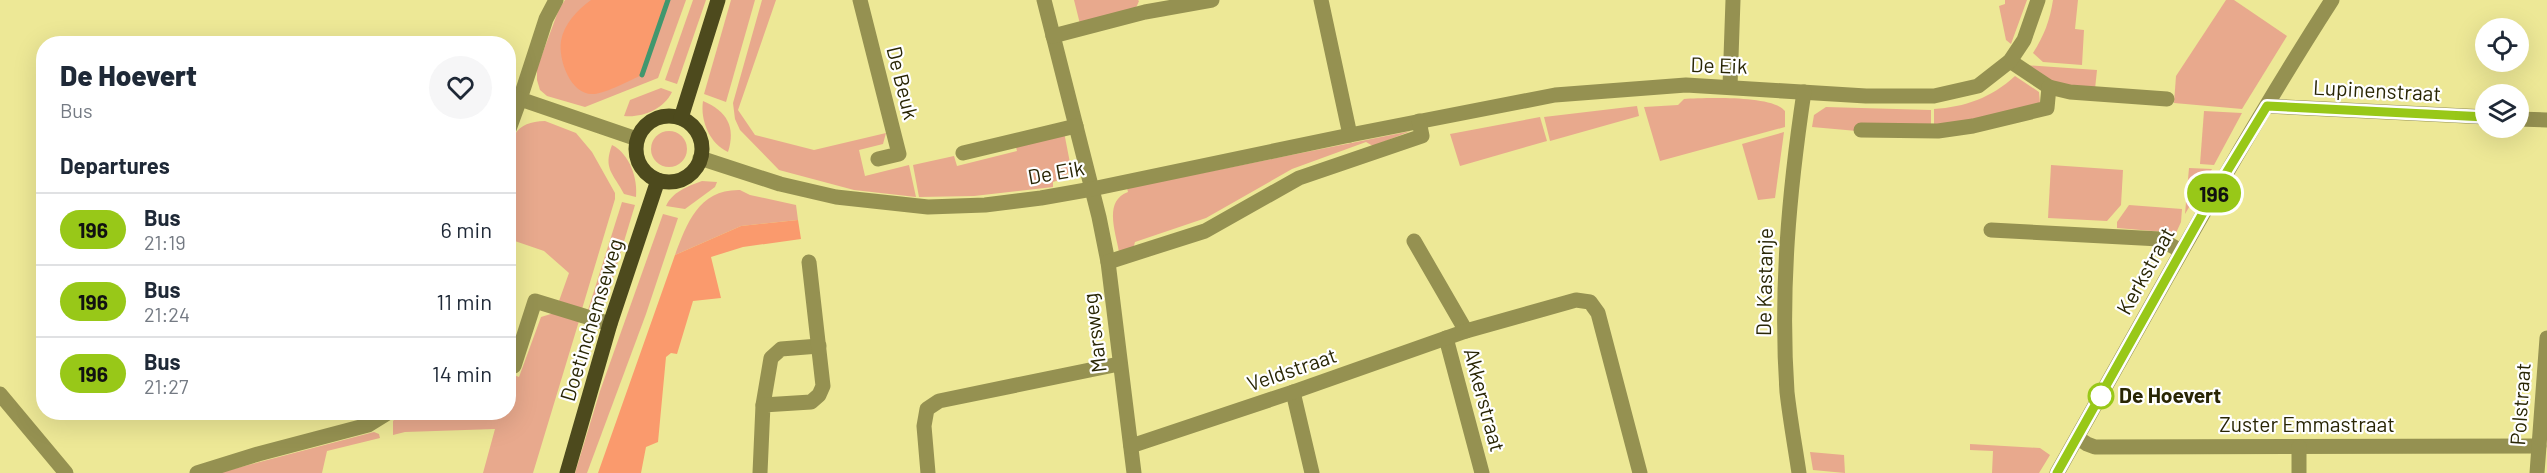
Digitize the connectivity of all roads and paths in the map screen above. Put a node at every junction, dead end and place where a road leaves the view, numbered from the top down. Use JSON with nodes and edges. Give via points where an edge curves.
{"nodes":[{"id":1,"x":556,"y":0,"type":"edge"},
{"id":2,"x":718,"y":0,"type":"edge"},
{"id":3,"x":860,"y":0,"type":"edge"},
{"id":4,"x":1044,"y":0,"type":"edge"},
{"id":5,"x":1212,"y":0,"type":"edge"},
{"id":6,"x":1321,"y":0,"type":"edge"},
{"id":7,"x":1732,"y":0,"type":"edge"},
{"id":8,"x":2038,"y":0,"type":"edge"},
{"id":9,"x":2332,"y":0,"type":"edge"},
{"id":10,"x":1144,"y":6,"type":"edge"},
{"id":11,"x":1053,"y":36,"type":"junction"},
{"id":12,"x":2010,"y":61,"type":"junction"},
{"id":13,"x":1730,"y":86,"type":"junction"},
{"id":14,"x":2049,"y":87,"type":"junction"},
{"id":15,"x":1804,"y":92,"type":"junction"},
{"id":16,"x":520,"y":99,"type":"junction"},
{"id":17,"x":2167,"y":99,"type":"dead end"},
{"id":18,"x":2267,"y":106,"type":"junction"},
{"id":19,"x":516,"y":110,"type":"edge"},
{"id":20,"x":2475,"y":116,"type":"edge"},
{"id":21,"x":681,"y":118,"type":"junction"},
{"id":22,"x":2529,"y":119,"type":"edge"},
{"id":23,"x":2547,"y":120,"type":"edge"},
{"id":24,"x":1419,"y":121,"type":"junction"},
{"id":25,"x":1076,"y":126,"type":"junction"},
{"id":26,"x":1862,"y":130,"type":"dead end"},
{"id":27,"x":1350,"y":135,"type":"junction"},
{"id":28,"x":637,"y":139,"type":"junction"},
{"id":29,"x":963,"y":153,"type":"dead end"},
{"id":30,"x":700,"y":158,"type":"junction"},
{"id":31,"x":878,"y":159,"type":"dead end"},
{"id":32,"x":658,"y":180,"type":"junction"},
{"id":33,"x":1092,"y":189,"type":"junction"},
{"id":34,"x":1991,"y":230,"type":"dead end"},
{"id":35,"x":1414,"y":241,"type":"dead end"},
{"id":36,"x":2181,"y":251,"type":"junction"},
{"id":37,"x":809,"y":262,"type":"dead end"},
{"id":38,"x":1108,"y":262,"type":"junction"},
{"id":39,"x":610,"y":324,"type":"junction"},
{"id":40,"x":1467,"y":331,"type":"junction"},
{"id":41,"x":1446,"y":338,"type":"junction"},
{"id":42,"x":2547,"y":338,"type":"edge"},
{"id":43,"x":819,"y":346,"type":"junction"},
{"id":44,"x":516,"y":360,"type":"edge"},
{"id":45,"x":1119,"y":364,"type":"junction"},
{"id":46,"x":1293,"y":392,"type":"junction"},
{"id":47,"x":0,"y":394,"type":"edge"},
{"id":48,"x":763,"y":405,"type":"junction"},
{"id":49,"x":375,"y":420,"type":"edge"},
{"id":50,"x":2078,"y":438,"type":"junction"},
{"id":51,"x":1131,"y":446,"type":"junction"},
{"id":52,"x":2539,"y":446,"type":"junction"},
{"id":53,"x":2299,"y":447,"type":"junction"},
{"id":54,"x":66,"y":473,"type":"edge"},
{"id":55,"x":197,"y":473,"type":"edge"},
{"id":56,"x":567,"y":473,"type":"edge"},
{"id":57,"x":760,"y":473,"type":"edge"},
{"id":58,"x":928,"y":473,"type":"edge"},
{"id":59,"x":1134,"y":473,"type":"edge"},
{"id":60,"x":1312,"y":473,"type":"edge"},
{"id":61,"x":1482,"y":473,"type":"edge"},
{"id":62,"x":1640,"y":473,"type":"edge"},
{"id":63,"x":1799,"y":473,"type":"edge"},
{"id":64,"x":2057,"y":473,"type":"edge"},
{"id":65,"x":2299,"y":473,"type":"edge"},
{"id":66,"x":2536,"y":473,"type":"edge"}],
"edges":[{"from":1,"to":16,"type":"street"},
{"from":2,"to":21,"type":"main road"},
{"from":3,"to":31,"type":"street","name":"De Beuk","via":[[898,154]]},
{"from":4,"to":11,"type":"street"},
{"from":5,"to":10,"type":"street"},
{"from":6,"to":27,"type":"street"},
{"from":7,"to":13,"type":"street"},
{"from":8,"to":12,"type":"street","name":"De Eik","via":[[2024,40]]},
{"from":9,"to":18,"type":"street","name":"Kerkstraat"},
{"from":10,"to":11,"type":"street"},
{"from":11,"to":25,"type":"street"},
{"from":12,"to":14,"type":"street"},
{"from":12,"to":15,"type":"street","name":"De Eik","via":[[1978,86],[1950,93],[1903,96]]},
{"from":13,"to":15,"type":"street","name":"De Eik"},
{"from":13,"to":24,"type":"street","name":"De Eik","via":[[1648,87],[1555,95]]},
{"from":14,"to":17,"type":"street"},
{"from":14,"to":26,"type":"street","via":[[2047,108],[1983,124],[1938,131]]},
{"from":15,"to":63,"type":"street","name":"De Kastanje","via":[[1787,218],[1785,299],[1788,394]]},
{"from":16,"to":19,"type":"street"},
{"from":16,"to":28,"type":"street"},
{"from":18,"to":20,"type":"street","name":"Lupinenstraat"},
{"from":18,"to":36,"type":"street","name":"Kerkstraat"},
{"from":21,"to":28,"type":"main road","via":[[653,119]]},
{"from":21,"to":30,"type":"main road","via":[[699,134]]},
{"from":22,"to":23,"type":"street"},
{"from":24,"to":27,"type":"street","name":"De Eik"},
{"from":24,"to":38,"type":"street","via":[[1422,136],[1299,178],[1205,231]]},
{"from":25,"to":29,"type":"street"},
{"from":25,"to":33,"type":"street"},
{"from":27,"to":33,"type":"street","name":"De Eik"},
{"from":28,"to":32,"type":"main road","via":[[640,166]]},
{"from":30,"to":32,"type":"main road","via":[[691,174],[681,180]]},
{"from":30,"to":33,"type":"street","name":"De Eik","via":[[797,188],[876,203],[928,207],[985,204]]},
{"from":32,"to":39,"type":"main road","name":"Doetinchemseweg"},
{"from":33,"to":38,"type":"street","name":"Marsweg"},
{"from":34,"to":36,"type":"street","via":[[2160,240]]},
{"from":35,"to":40,"type":"street"},
{"from":36,"to":50,"type":"street","name":"Kerkstraat"},
{"from":37,"to":43,"type":"street"},
{"from":38,"to":45,"type":"street","name":"Marsweg"},
{"from":39,"to":44,"type":"street","via":[[535,301]]},
{"from":39,"to":56,"type":"main road","name":"Doetinchemseweg"},
{"from":40,"to":41,"type":"street","name":"Veldstraat"},
{"from":40,"to":62,"type":"street","name":"Veldstraat","via":[[1576,300],[1590,302],[1598,312]]},
{"from":41,"to":46,"type":"street","name":"Veldstraat"},
{"from":41,"to":61,"type":"street","name":"Akkerstraat"},
{"from":42,"to":52,"type":"street","name":"Polstraat"},
{"from":43,"to":48,"type":"street","via":[[781,349],[771,358]]},
{"from":43,"to":48,"type":"street","via":[[823,386],[819,395],[811,402]]},
{"from":45,"to":51,"type":"street","name":"Marsweg"},
{"from":45,"to":58,"type":"street","via":[[939,401],[927,409],[924,426]]},
{"from":46,"to":51,"type":"street","name":"Veldstraat"},
{"from":46,"to":60,"type":"street"},
{"from":47,"to":54,"type":"street"},
{"from":48,"to":57,"type":"street"},
{"from":49,"to":55,"type":"street"},
{"from":50,"to":53,"type":"street","name":"Zuster Emmastraat","via":[[2095,447]]},
{"from":50,"to":64,"type":"street","name":"Kerkstraat"},
{"from":51,"to":59,"type":"street","name":"Marsweg"},
{"from":52,"to":53,"type":"street","name":"Zuster Emmastraat"},
{"from":52,"to":66,"type":"street","name":"Polstraat"},
{"from":53,"to":65,"type":"street"}]}
